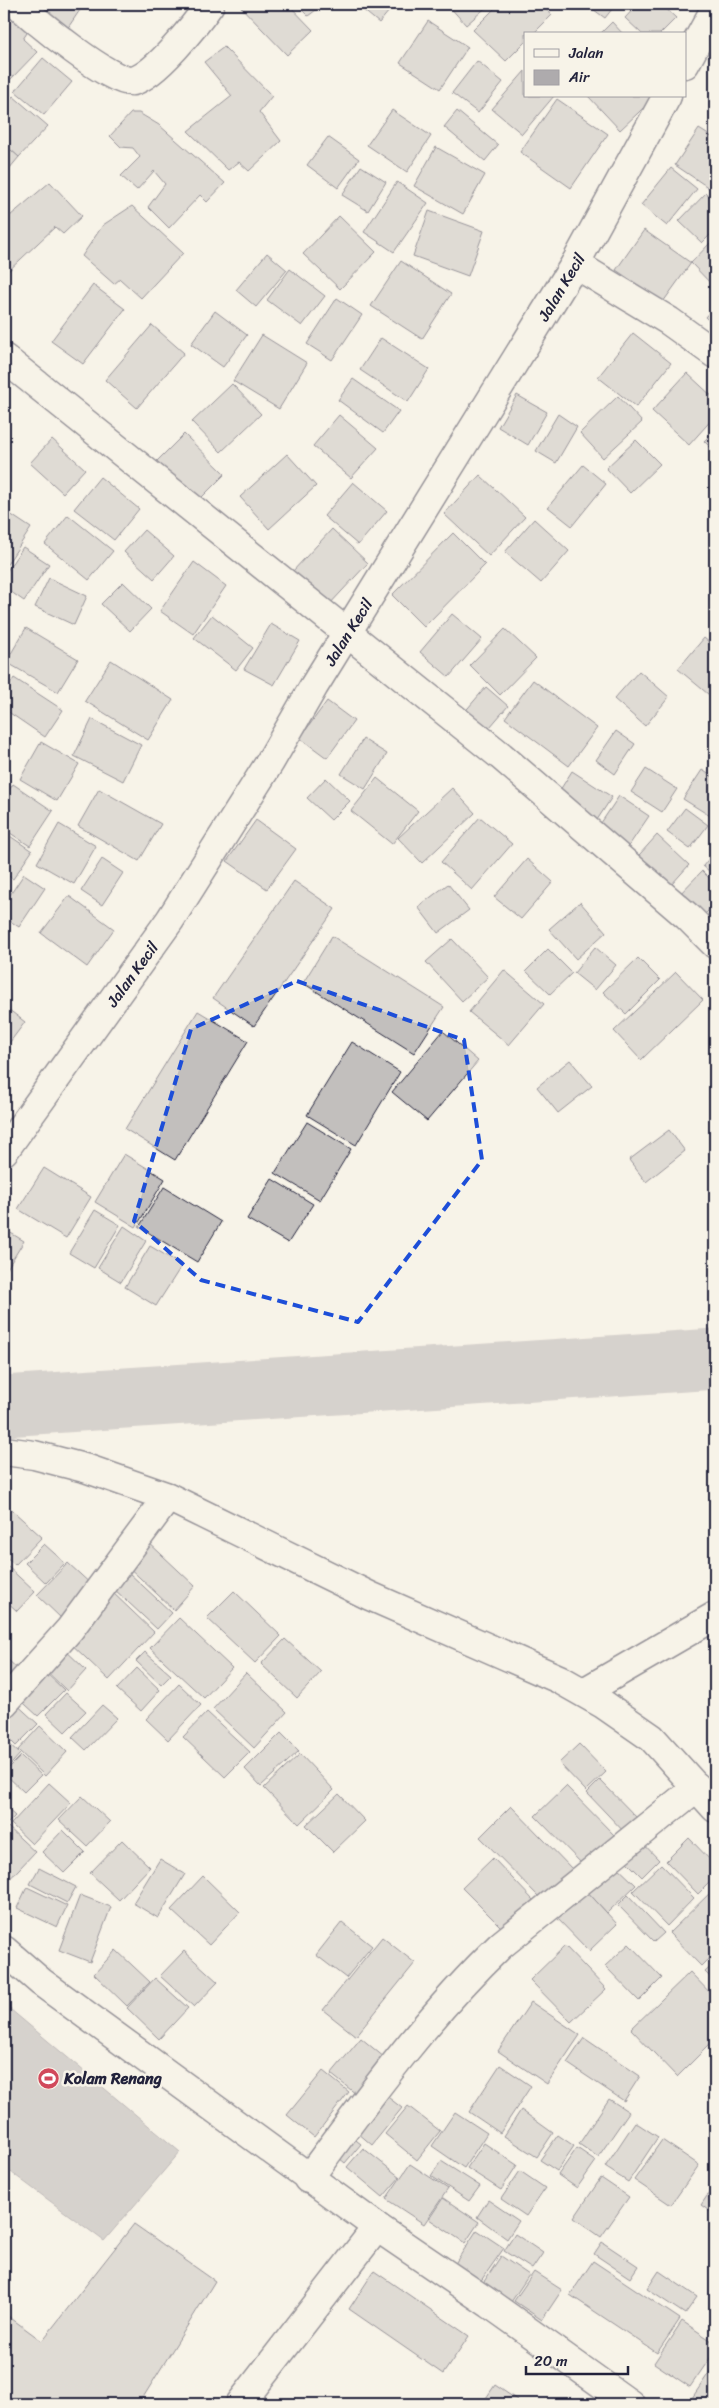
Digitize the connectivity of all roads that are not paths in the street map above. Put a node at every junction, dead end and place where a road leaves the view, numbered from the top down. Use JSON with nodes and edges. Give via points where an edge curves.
{"nodes":[{"id":1,"x":18,"y":4,"type":"edge"},
{"id":2,"x":210,"y":4,"type":"edge"},
{"id":3,"x":715,"y":9,"type":"edge"},
{"id":4,"x":686,"y":62,"type":"edge"},
{"id":5,"x":666,"y":98,"type":"edge"},
{"id":6,"x":575,"y":264,"type":"junction"},
{"id":7,"x":715,"y":354,"type":"edge"},
{"id":8,"x":4,"y":358,"type":"edge"},
{"id":9,"x":349,"y":632,"type":"junction"},
{"id":10,"x":715,"y":944,"type":"edge"},
{"id":11,"x":4,"y":1148,"type":"edge"},
{"id":12,"x":4,"y":1451,"type":"edge"},
{"id":13,"x":168,"y":1498,"type":"junction"},
{"id":14,"x":715,"y":1616,"type":"edge"},
{"id":15,"x":584,"y":1692,"type":"junction"},
{"id":16,"x":4,"y":1703,"type":"edge"},
{"id":17,"x":697,"y":1787,"type":"junction"},
{"id":18,"x":715,"y":1808,"type":"edge"},
{"id":19,"x":4,"y":1950,"type":"edge"},
{"id":20,"x":308,"y":2179,"type":"junction"},
{"id":21,"x":377,"y":2227,"type":"junction"},
{"id":22,"x":240,"y":2404,"type":"edge"},
{"id":23,"x":630,"y":2404,"type":"edge"}],
"edges":[{"from":1,"to":2,"type":"street","via":[[110,75],[126,81],[151,72]]},
{"from":3,"to":4,"type":"street"},
{"from":5,"to":6,"type":"street","name":"Jalan Kecil"},
{"from":6,"to":7,"type":"street","via":[[669,321]]},
{"from":6,"to":9,"type":"street","name":"Jalan Kecil"},
{"from":8,"to":9,"type":"street"},
{"from":9,"to":10,"type":"street","via":[[501,756]]},
{"from":9,"to":11,"type":"street","name":"Jalan Kecil","via":[[170,920]]},
{"from":12,"to":13,"type":"street","via":[[34,1454],[88,1469]]},
{"from":13,"to":15,"type":"street","via":[[370,1596]]},
{"from":13,"to":16,"type":"street","via":[[70,1629]]},
{"from":14,"to":15,"type":"street"},
{"from":15,"to":17,"type":"street","via":[[652,1738]]},
{"from":17,"to":18,"type":"street"},
{"from":17,"to":20,"type":"street","via":[[472,1972],[373,2092]]},
{"from":19,"to":20,"type":"street","via":[[41,1982]]},
{"from":20,"to":21,"type":"street"},
{"from":21,"to":22,"type":"street"},
{"from":21,"to":23,"type":"street"}]}
